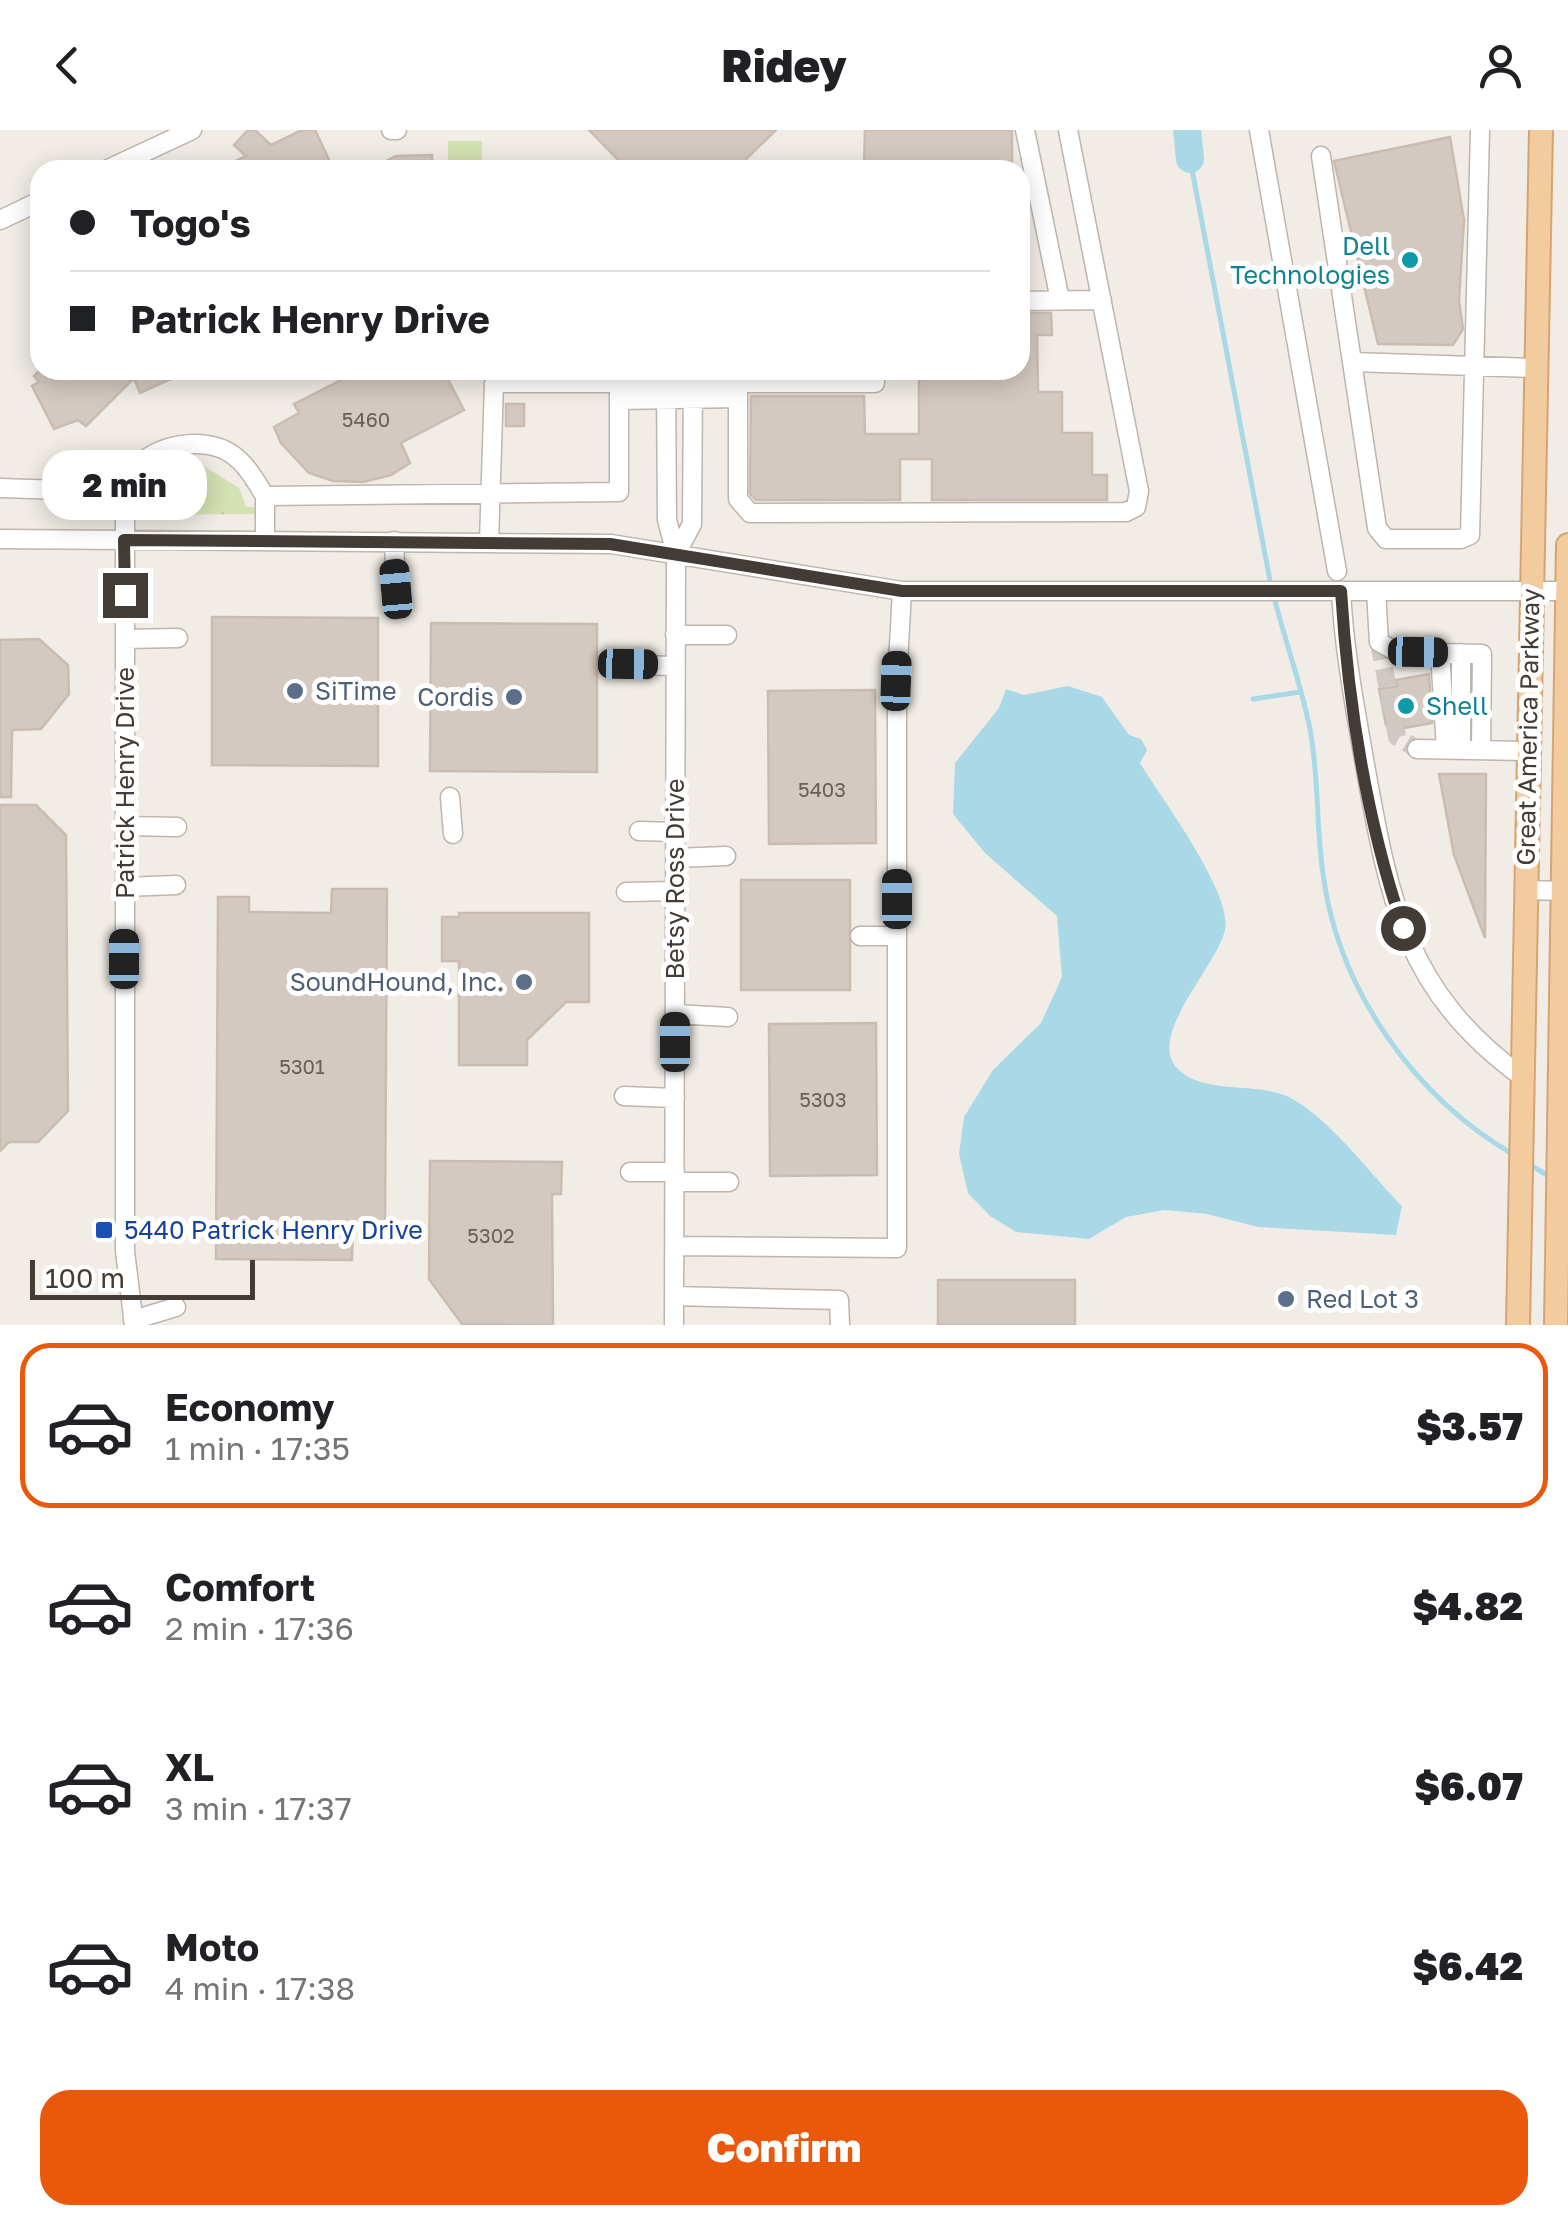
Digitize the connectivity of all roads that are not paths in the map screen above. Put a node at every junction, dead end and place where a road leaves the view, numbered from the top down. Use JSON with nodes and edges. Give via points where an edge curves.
{"nodes":[{"id":1,"x":192,"y":130,"type":"edge"},
{"id":2,"x":1025,"y":130,"type":"edge"},
{"id":3,"x":1068,"y":130,"type":"edge"},
{"id":4,"x":1259,"y":130,"type":"edge"},
{"id":5,"x":1480,"y":130,"type":"edge"},
{"id":6,"x":1541,"y":130,"type":"edge"},
{"id":7,"x":1320,"y":156,"type":"dead end"},
{"id":8,"x":128,"y":160,"type":"edge"},
{"id":9,"x":30,"y":206,"type":"edge"},
{"id":10,"x":0,"y":220,"type":"edge"},
{"id":11,"x":1030,"y":300,"type":"edge"},
{"id":12,"x":1060,"y":300,"type":"junction"},
{"id":13,"x":1102,"y":300,"type":"junction"},
{"id":14,"x":1353,"y":362,"type":"junction"},
{"id":15,"x":1474,"y":367,"type":"junction"},
{"id":16,"x":1536,"y":368,"type":"junction"},
{"id":17,"x":875,"y":380,"type":"edge"},
{"id":18,"x":666,"y":391,"type":"junction"},
{"id":19,"x":693,"y":391,"type":"junction"},
{"id":20,"x":738,"y":391,"type":"junction"},
{"id":21,"x":620,"y":392,"type":"junction"},
{"id":22,"x":0,"y":488,"type":"edge"},
{"id":23,"x":127,"y":492,"type":"junction"},
{"id":24,"x":492,"y":492,"type":"junction"},
{"id":25,"x":265,"y":496,"type":"junction"},
{"id":26,"x":0,"y":539,"type":"edge"},
{"id":27,"x":124,"y":540,"type":"junction"},
{"id":28,"x":265,"y":541,"type":"junction"},
{"id":29,"x":394,"y":541,"type":"junction"},
{"id":30,"x":490,"y":542,"type":"junction"},
{"id":31,"x":1568,"y":546,"type":"edge"},
{"id":32,"x":676,"y":554,"type":"junction"},
{"id":33,"x":1337,"y":571,"type":"dead end"},
{"id":34,"x":396,"y":589,"type":"dead end"},
{"id":35,"x":1332,"y":590,"type":"junction"},
{"id":36,"x":902,"y":591,"type":"junction"},
{"id":37,"x":1376,"y":592,"type":"junction"},
{"id":38,"x":1531,"y":592,"type":"junction"},
{"id":39,"x":1568,"y":592,"type":"edge"},
{"id":40,"x":675,"y":635,"type":"junction"},
{"id":41,"x":727,"y":635,"type":"dead end"},
{"id":42,"x":178,"y":638,"type":"dead end"},
{"id":43,"x":125,"y":639,"type":"junction"},
{"id":44,"x":1440,"y":653,"type":"junction"},
{"id":45,"x":1461,"y":653,"type":"junction"},
{"id":46,"x":628,"y":664,"type":"dead end"},
{"id":47,"x":675,"y":666,"type":"junction"},
{"id":48,"x":1417,"y":749,"type":"dead end"},
{"id":49,"x":1454,"y":750,"type":"junction"},
{"id":50,"x":1481,"y":750,"type":"junction"},
{"id":51,"x":1528,"y":751,"type":"junction"},
{"id":52,"x":450,"y":797,"type":"dead end"},
{"id":53,"x":125,"y":826,"type":"junction"},
{"id":54,"x":177,"y":826,"type":"dead end"},
{"id":55,"x":639,"y":830,"type":"dead end"},
{"id":56,"x":675,"y":832,"type":"junction"},
{"id":57,"x":453,"y":834,"type":"dead end"},
{"id":58,"x":726,"y":856,"type":"dead end"},
{"id":59,"x":675,"y":858,"type":"junction"},
{"id":60,"x":176,"y":885,"type":"dead end"},
{"id":61,"x":124,"y":887,"type":"junction"},
{"id":62,"x":1525,"y":890,"type":"junction"},
{"id":63,"x":675,"y":891,"type":"junction"},
{"id":64,"x":1564,"y":891,"type":"edge"},
{"id":65,"x":626,"y":892,"type":"dead end"},
{"id":66,"x":860,"y":936,"type":"dead end"},
{"id":67,"x":897,"y":936,"type":"junction"},
{"id":68,"x":675,"y":1014,"type":"junction"},
{"id":69,"x":728,"y":1017,"type":"dead end"},
{"id":70,"x":1521,"y":1084,"type":"junction"},
{"id":71,"x":624,"y":1096,"type":"dead end"},
{"id":72,"x":675,"y":1098,"type":"junction"},
{"id":73,"x":1560,"y":1104,"type":"edge"},
{"id":74,"x":630,"y":1172,"type":"dead end"},
{"id":75,"x":674,"y":1177,"type":"junction"},
{"id":76,"x":729,"y":1182,"type":"dead end"},
{"id":77,"x":674,"y":1246,"type":"junction"},
{"id":78,"x":674,"y":1296,"type":"junction"},
{"id":79,"x":176,"y":1307,"type":"dead end"},
{"id":80,"x":134,"y":1323,"type":"edge"},
{"id":81,"x":674,"y":1325,"type":"edge"},
{"id":82,"x":840,"y":1325,"type":"edge"},
{"id":83,"x":1518,"y":1325,"type":"edge"},
{"id":84,"x":1556,"y":1325,"type":"edge"}],
"edges":[{"from":1,"to":8,"type":"street"},
{"from":2,"to":12,"type":"street"},
{"from":3,"to":13,"type":"street"},
{"from":4,"to":33,"type":"street"},
{"from":5,"to":15,"type":"street"},
{"from":6,"to":16,"type":"main road","name":"Great America Parkway"},
{"from":7,"to":14,"type":"street"},
{"from":9,"to":10,"type":"street"},
{"from":11,"to":12,"type":"street"},
{"from":12,"to":13,"type":"street"},
{"from":13,"to":20,"type":"street","via":[[1139,491],[1136,507],[1126,512],[750,512],[738,499]]},
{"from":14,"to":15,"type":"street"},
{"from":14,"to":15,"type":"street","via":[[1377,528],[1386,540],[1470,535]]},
{"from":15,"to":16,"type":"street"},
{"from":16,"to":38,"type":"main road","name":"Great America Parkway"},
{"from":17,"to":20,"type":"street"},
{"from":18,"to":19,"type":"street"},
{"from":18,"to":21,"type":"street"},
{"from":18,"to":32,"type":"street","via":[[666,520]]},
{"from":19,"to":20,"type":"street"},
{"from":19,"to":32,"type":"street","via":[[692,524]]},
{"from":21,"to":24,"type":"street","via":[[619,492]]},
{"from":21,"to":24,"type":"street","via":[[494,384]]},
{"from":22,"to":23,"type":"street"},
{"from":23,"to":25,"type":"street","via":[[134,471],[152,454],[212,445],[244,464]]},
{"from":23,"to":27,"type":"street","name":"Patrick Henry Drive"},
{"from":24,"to":25,"type":"street"},
{"from":24,"to":30,"type":"street"},
{"from":25,"to":28,"type":"street"},
{"from":26,"to":27,"type":"street"},
{"from":27,"to":28,"type":"street"},
{"from":27,"to":43,"type":"street","name":"Patrick Henry Drive"},
{"from":28,"to":29,"type":"street"},
{"from":29,"to":30,"type":"street"},
{"from":29,"to":34,"type":"street"},
{"from":30,"to":32,"type":"street","via":[[610,544]]},
{"from":31,"to":39,"type":"main road","name":"Great America Parkway"},
{"from":32,"to":36,"type":"street"},
{"from":32,"to":40,"type":"street","name":"Betsy Ross Drive"},
{"from":35,"to":36,"type":"street"},
{"from":35,"to":37,"type":"street"},
{"from":35,"to":70,"type":"street","via":[[1378,837],[1403,928],[1454,1020]]},
{"from":36,"to":67,"type":"street"},
{"from":37,"to":38,"type":"street"},
{"from":37,"to":44,"type":"street","via":[[1379,642],[1397,652]]},
{"from":38,"to":39,"type":"street"},
{"from":38,"to":51,"type":"main road","name":"Great America Parkway"},
{"from":39,"to":64,"type":"main road","name":"Great America Parkway"},
{"from":40,"to":41,"type":"street"},
{"from":40,"to":47,"type":"street","name":"Betsy Ross Drive"},
{"from":42,"to":43,"type":"street"},
{"from":43,"to":53,"type":"street","name":"Patrick Henry Drive"},
{"from":44,"to":45,"type":"street"},
{"from":44,"to":49,"type":"street"},
{"from":45,"to":49,"type":"street"},
{"from":45,"to":50,"type":"street","via":[[1482,654]]},
{"from":46,"to":47,"type":"street"},
{"from":47,"to":56,"type":"street","name":"Betsy Ross Drive"},
{"from":48,"to":49,"type":"street"},
{"from":49,"to":50,"type":"street"},
{"from":50,"to":51,"type":"street"},
{"from":51,"to":62,"type":"main road","name":"Great America Parkway"},
{"from":52,"to":57,"type":"street"},
{"from":53,"to":54,"type":"street"},
{"from":53,"to":61,"type":"street","name":"Patrick Henry Drive"},
{"from":55,"to":56,"type":"street"},
{"from":56,"to":59,"type":"street","name":"Betsy Ross Drive"},
{"from":58,"to":59,"type":"street"},
{"from":59,"to":63,"type":"street","name":"Betsy Ross Drive"},
{"from":60,"to":61,"type":"street"},
{"from":61,"to":80,"type":"street","name":"Patrick Henry Drive","via":[[125,1251]]},
{"from":62,"to":64,"type":"street"},
{"from":62,"to":70,"type":"main road","name":"Great America Parkway"},
{"from":63,"to":65,"type":"street"},
{"from":63,"to":68,"type":"street","name":"Betsy Ross Drive"},
{"from":64,"to":73,"type":"main road","name":"Great America Parkway"},
{"from":66,"to":67,"type":"street"},
{"from":67,"to":77,"type":"street","via":[[897,1248]]},
{"from":68,"to":69,"type":"street"},
{"from":68,"to":72,"type":"street","name":"Betsy Ross Drive"},
{"from":70,"to":83,"type":"main road","name":"Great America Parkway"},
{"from":71,"to":72,"type":"street"},
{"from":72,"to":75,"type":"street","name":"Betsy Ross Drive"},
{"from":73,"to":84,"type":"main road","name":"Great America Parkway"},
{"from":74,"to":75,"type":"street"},
{"from":75,"to":76,"type":"street"},
{"from":75,"to":77,"type":"street","name":"Betsy Ross Drive"},
{"from":77,"to":78,"type":"street","name":"Betsy Ross Drive"},
{"from":78,"to":81,"type":"street","name":"Betsy Ross Drive"},
{"from":78,"to":82,"type":"street","via":[[840,1300]]},
{"from":79,"to":80,"type":"street"}]}
